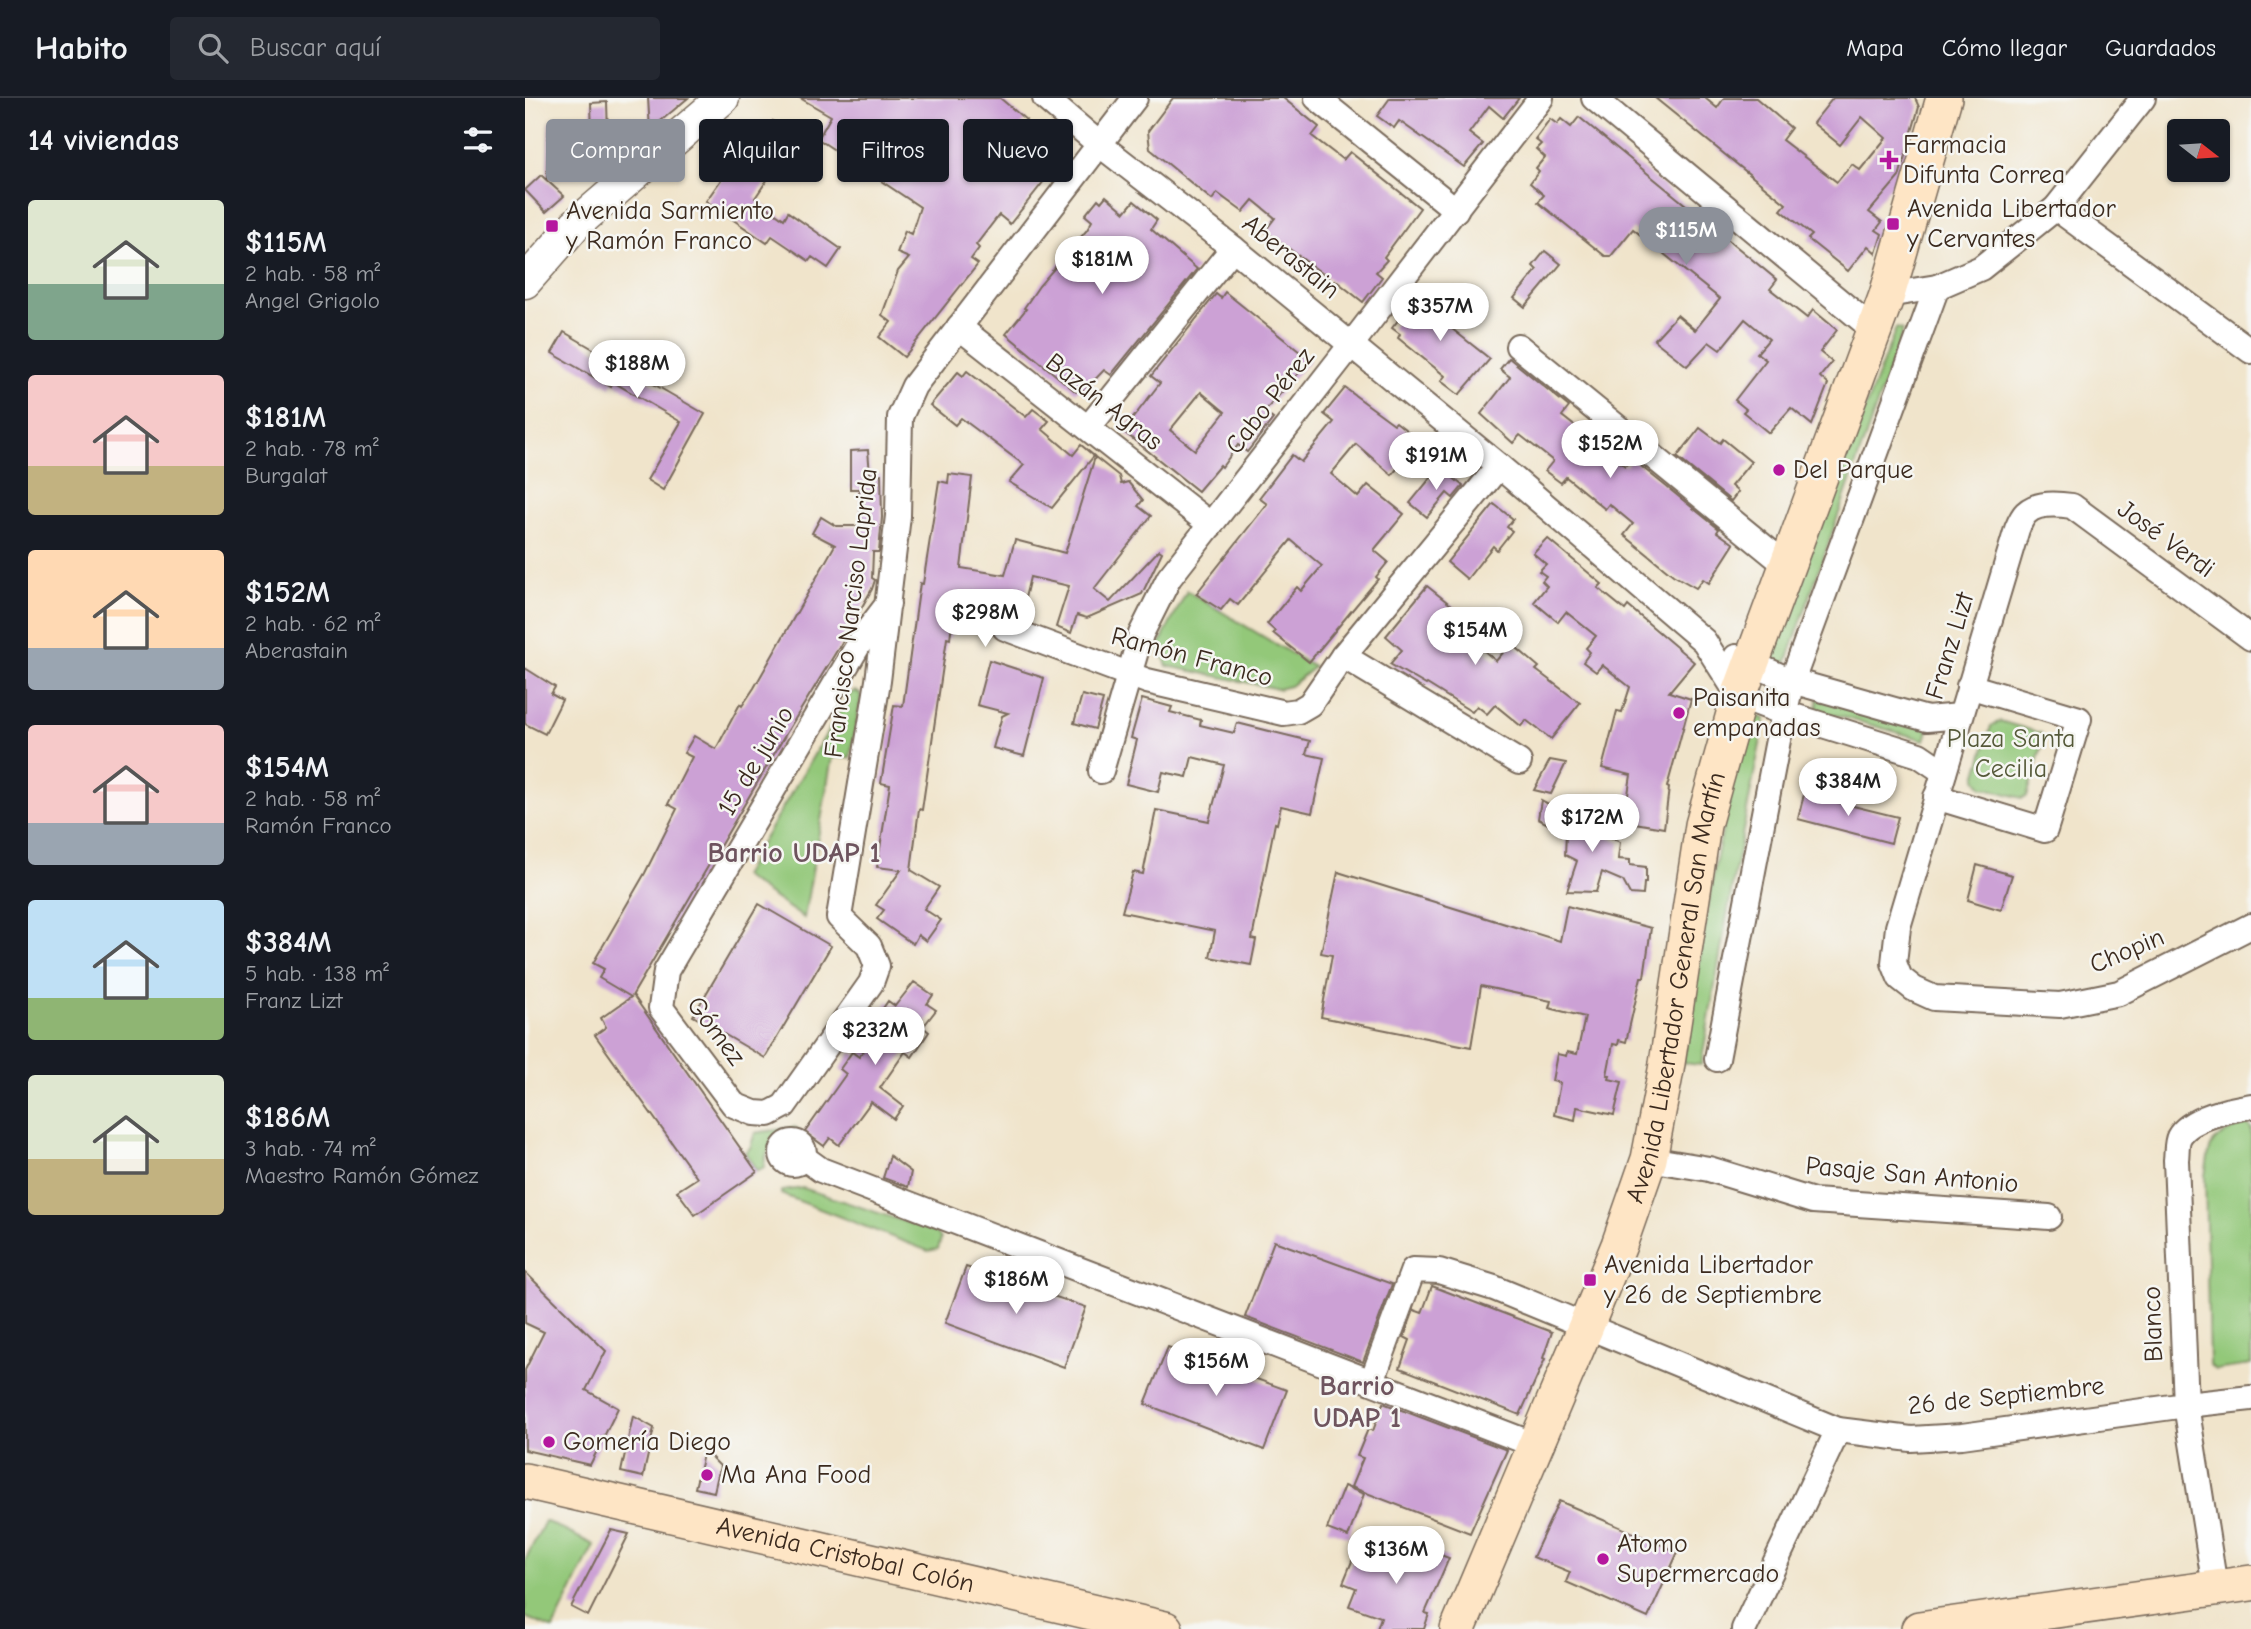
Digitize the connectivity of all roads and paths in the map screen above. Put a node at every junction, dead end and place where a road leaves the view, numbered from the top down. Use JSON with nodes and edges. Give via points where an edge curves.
{"nodes":[{"id":1,"x":723,"y":98,"type":"edge"},
{"id":2,"x":1045,"y":98,"type":"edge"},
{"id":3,"x":1135,"y":98,"type":"edge"},
{"id":4,"x":1317,"y":98,"type":"edge"},
{"id":5,"x":1541,"y":98,"type":"edge"},
{"id":6,"x":1594,"y":98,"type":"edge"},
{"id":7,"x":1944,"y":98,"type":"edge"},
{"id":8,"x":2143,"y":98,"type":"edge"},
{"id":9,"x":1099,"y":144,"type":"junction"},
{"id":10,"x":2056,"y":208,"type":"junction"},
{"id":11,"x":1456,"y":209,"type":"junction"},
{"id":12,"x":1233,"y":248,"type":"junction"},
{"id":13,"x":528,"y":272,"type":"edge"},
{"id":14,"x":1937,"y":286,"type":"junction"},
{"id":15,"x":1888,"y":295,"type":"junction"},
{"id":16,"x":959,"y":327,"type":"junction"},
{"id":17,"x":1874,"y":330,"type":"junction"},
{"id":18,"x":1351,"y":345,"type":"junction"},
{"id":19,"x":1518,"y":346,"type":"dead end"},
{"id":20,"x":2251,"y":351,"type":"edge"},
{"id":21,"x":1089,"y":428,"type":"junction"},
{"id":22,"x":1499,"y":466,"type":"junction"},
{"id":23,"x":2041,"y":506,"type":"joint"},
{"id":24,"x":1211,"y":525,"type":"junction"},
{"id":25,"x":1786,"y":565,"type":"junction"},
{"id":26,"x":888,"y":604,"type":"junction"},
{"id":27,"x":1005,"y":628,"type":"dead end"},
{"id":28,"x":2251,"y":638,"type":"edge"},
{"id":29,"x":1704,"y":641,"type":"junction"},
{"id":30,"x":1343,"y":656,"type":"junction"},
{"id":31,"x":1128,"y":675,"type":"junction"},
{"id":32,"x":1744,"y":680,"type":"junction"},
{"id":33,"x":1792,"y":681,"type":"junction"},
{"id":34,"x":1969,"y":685,"type":"junction"},
{"id":35,"x":1784,"y":713,"type":"junction"},
{"id":36,"x":1960,"y":716,"type":"junction"},
{"id":37,"x":1519,"y":762,"type":"dead end"},
{"id":38,"x":1101,"y":771,"type":"dead end"},
{"id":39,"x":1944,"y":772,"type":"junction"},
{"id":40,"x":1936,"y":797,"type":"junction"},
{"id":41,"x":2251,"y":926,"type":"edge"},
{"id":42,"x":1900,"y":978,"type":"joint"},
{"id":43,"x":663,"y":988,"type":"joint"},
{"id":44,"x":1717,"y":1059,"type":"dead end"},
{"id":45,"x":734,"y":1105,"type":"joint"},
{"id":46,"x":2251,"y":1106,"type":"edge"},
{"id":47,"x":803,"y":1157,"type":"dead end"},
{"id":48,"x":1649,"y":1159,"type":"junction"},
{"id":49,"x":2049,"y":1216,"type":"dead end"},
{"id":50,"x":1586,"y":1326,"type":"junction"},
{"id":51,"x":1371,"y":1381,"type":"junction"},
{"id":52,"x":2251,"y":1398,"type":"edge"},
{"id":53,"x":2186,"y":1405,"type":"junction"},
{"id":54,"x":1838,"y":1430,"type":"junction"},
{"id":55,"x":1535,"y":1445,"type":"junction"},
{"id":56,"x":525,"y":1481,"type":"edge"},
{"id":57,"x":2251,"y":1583,"type":"edge"},
{"id":58,"x":2215,"y":1587,"type":"junction"},
{"id":59,"x":1165,"y":1629,"type":"edge"},
{"id":60,"x":1458,"y":1629,"type":"edge"},
{"id":61,"x":1744,"y":1629,"type":"edge"},
{"id":62,"x":1919,"y":1629,"type":"edge"}],
"edges":[{"from":1,"to":13,"type":"street","via":[[575,225]]},
{"from":2,"to":9,"type":"street","name":"Aberastain"},
{"from":3,"to":9,"type":"street","name":"Francisco Narciso Laprida"},
{"from":4,"to":11,"type":"street"},
{"from":5,"to":11,"type":"street","name":"Cabo Pérez"},
{"from":6,"to":17,"type":"street"},
{"from":7,"to":15,"type":"main road","name":"Avenida Libertador General San Martín"},
{"from":8,"to":10,"type":"street"},
{"from":9,"to":12,"type":"street","name":"Aberastain"},
{"from":9,"to":16,"type":"street","name":"Francisco Narciso Laprida"},
{"from":10,"to":14,"type":"street","via":[[1981,268]]},
{"from":10,"to":20,"type":"street"},
{"from":11,"to":18,"type":"street","name":"Cabo Pérez"},
{"from":12,"to":18,"type":"street","name":"Aberastain"},
{"from":12,"to":21,"type":"street"},
{"from":14,"to":15,"type":"street"},
{"from":14,"to":33,"type":"street"},
{"from":15,"to":17,"type":"main road","name":"Avenida Libertador General San Martín"},
{"from":16,"to":21,"type":"street","name":"Bazán Agras"},
{"from":16,"to":26,"type":"street","name":"Francisco Narciso Laprida","via":[[914,386],[900,417],[898,516]]},
{"from":17,"to":25,"type":"main road","name":"Avenida Libertador General San Martín"},
{"from":18,"to":22,"type":"street","name":"Aberastain"},
{"from":18,"to":24,"type":"street","name":"Cabo Pérez"},
{"from":19,"to":25,"type":"street"},
{"from":21,"to":24,"type":"street","name":"Bazán Agras"},
{"from":22,"to":29,"type":"street","name":"Aberastain"},
{"from":22,"to":30,"type":"street","name":"Ramón Franco"},
{"from":23,"to":28,"type":"street","name":"José Verdi","via":[[2072,506]]},
{"from":23,"to":34,"type":"street","name":"Franz Lizt","via":[[2026,512],[2017,529]]},
{"from":24,"to":31,"type":"street","name":"Cabo Pérez","via":[[1168,578],[1141,634]]},
{"from":25,"to":32,"type":"main road","name":"Avenida Libertador General San Martín"},
{"from":26,"to":43,"type":"street","name":"15 de junio","via":[[673,959]]},
{"from":26,"to":45,"type":"street","name":"Francisco Narciso Laprida","via":[[839,917],[869,946],[877,966],[871,983],[784,1105],[769,1114]]},
{"from":27,"to":31,"type":"street","name":"Ramón Franco"},
{"from":29,"to":32,"type":"street","name":"Aberastain"},
{"from":29,"to":32,"type":"street"},
{"from":30,"to":31,"type":"street","name":"Ramón Franco","via":[[1310,704],[1284,713]]},
{"from":30,"to":37,"type":"street"},
{"from":31,"to":38,"type":"street","name":"Cabo Pérez"},
{"from":32,"to":33,"type":"street"},
{"from":32,"to":35,"type":"street"},
{"from":32,"to":48,"type":"main road","name":"Avenida Libertador General San Martín","via":[[1703,825]]},
{"from":33,"to":35,"type":"street"},
{"from":33,"to":36,"type":"street","via":[[1927,719]]},
{"from":34,"to":36,"type":"street","name":"Franz Lizt"},
{"from":34,"to":40,"type":"street","via":[[2079,719],[2045,830]]},
{"from":35,"to":39,"type":"street","via":[[1919,755]]},
{"from":35,"to":44,"type":"street"},
{"from":36,"to":39,"type":"street","name":"Franz Lizt"},
{"from":39,"to":40,"type":"street","name":"Franz Lizt"},
{"from":40,"to":42,"type":"street","name":"Franz Lizt","via":[[1898,927],[1894,963]]},
{"from":41,"to":42,"type":"street","name":"Chopin","via":[[2119,993],[2060,1005],[1934,998]]},
{"from":43,"to":45,"type":"street","name":"Gómez","via":[[661,1008]]},
{"from":46,"to":53,"type":"street","name":"Blanco","via":[[2193,1123],[2179,1138],[2176,1160]]},
{"from":47,"to":51,"type":"street","via":[[821,1170]]},
{"from":48,"to":49,"type":"street","name":"Pasaje San Antonio","via":[[1709,1169],[1812,1201]]},
{"from":48,"to":50,"type":"main road","name":"Avenida Libertador General San Martín"},
{"from":50,"to":51,"type":"street","name":"26 de Septiembre","via":[[1494,1288],[1439,1271],[1413,1269]]},
{"from":50,"to":54,"type":"street","name":"26 de Septiembre"},
{"from":50,"to":55,"type":"main road","name":"Avenida Libertador General San Martín"},
{"from":51,"to":55,"type":"street"},
{"from":52,"to":53,"type":"street","name":"26 de Septiembre"},
{"from":53,"to":54,"type":"street","name":"26 de Septiembre","via":[[1962,1436],[1911,1439]]},
{"from":53,"to":58,"type":"street","name":"Blanco"},
{"from":54,"to":61,"type":"street"},
{"from":55,"to":60,"type":"main road","name":"Avenida Libertador General San Martín"},
{"from":56,"to":59,"type":"main road","name":"Avenida Cristobal Colón"},
{"from":57,"to":58,"type":"main road"},
{"from":58,"to":62,"type":"main road"}]}
